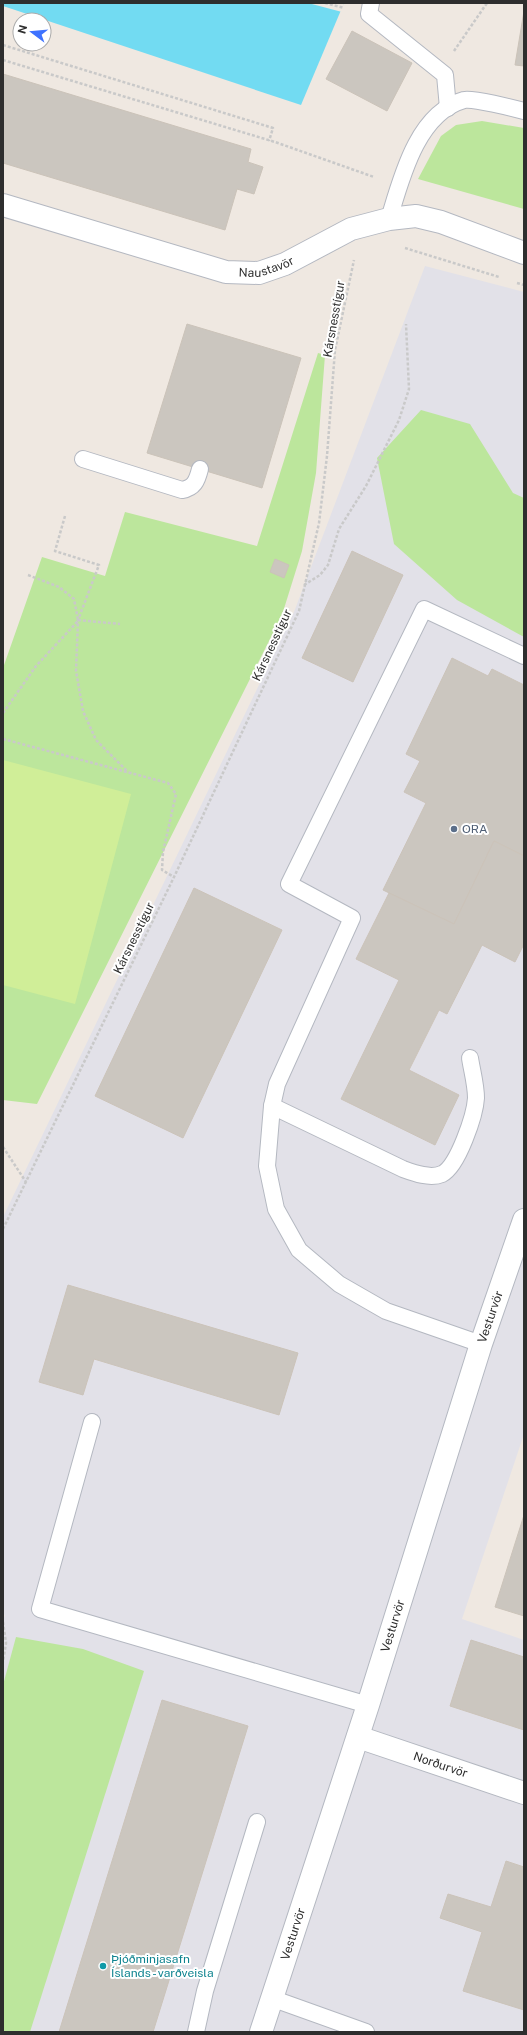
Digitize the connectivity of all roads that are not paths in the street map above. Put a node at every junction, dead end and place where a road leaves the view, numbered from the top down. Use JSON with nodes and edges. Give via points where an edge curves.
{"nodes":[{"id":1,"x":371,"y":3,"type":"edge"},
{"id":2,"x":448,"y":108,"type":"junction"},
{"id":3,"x":524,"y":110,"type":"edge"},
{"id":4,"x":3,"y":205,"type":"edge"},
{"id":5,"x":389,"y":219,"type":"junction"},
{"id":6,"x":524,"y":253,"type":"edge"},
{"id":7,"x":83,"y":459,"type":"dead end"},
{"id":8,"x":200,"y":469,"type":"dead end"},
{"id":9,"x":524,"y":656,"type":"edge"},
{"id":10,"x":470,"y":1058,"type":"dead end"},
{"id":11,"x":272,"y":1106,"type":"junction"},
{"id":12,"x":524,"y":1220,"type":"edge"},
{"id":13,"x":481,"y":1344,"type":"junction"},
{"id":14,"x":92,"y":1422,"type":"dead end"},
{"id":15,"x":368,"y":1705,"type":"junction"},
{"id":16,"x":358,"y":1736,"type":"junction"},
{"id":17,"x":524,"y":1793,"type":"edge"},
{"id":18,"x":257,"y":1822,"type":"dead end"},
{"id":19,"x":271,"y":1998,"type":"junction"},
{"id":20,"x":196,"y":2032,"type":"edge"},
{"id":21,"x":260,"y":2032,"type":"edge"},
{"id":22,"x":366,"y":2032,"type":"edge"}],
"edges":[{"from":1,"to":2,"type":"lane","via":[[369,14],[445,75]]},
{"from":2,"to":3,"type":"lane","via":[[465,100]]},
{"from":2,"to":5,"type":"lane","via":[[432,120],[420,137],[399,184]]},
{"from":4,"to":5,"type":"street","name":"Naustavör","via":[[226,272],[259,273],[284,264],[351,229]]},
{"from":5,"to":6,"type":"street","name":"Naustavör","via":[[416,216],[441,222]]},
{"from":7,"to":8,"type":"lane","via":[[182,490],[197,481]]},
{"from":9,"to":11,"type":"lane","via":[[424,609],[289,884],[352,918],[277,1084]]},
{"from":10,"to":11,"type":"lane","via":[[476,1098],[474,1106],[466,1136],[454,1163],[441,1174],[421,1175],[403,1169]]},
{"from":11,"to":13,"type":"lane","via":[[267,1166],[276,1208],[299,1250],[339,1284],[386,1311]]},
{"from":12,"to":13,"type":"street","name":"Vesturvör"},
{"from":13,"to":15,"type":"street","name":"Vesturvör"},
{"from":14,"to":15,"type":"lane","via":[[40,1609]]},
{"from":15,"to":16,"type":"street","name":"Vesturvör"},
{"from":16,"to":17,"type":"street","name":"Norðurvör"},
{"from":16,"to":19,"type":"street","name":"Vesturvör"},
{"from":18,"to":20,"type":"lane","via":[[205,1991]]},
{"from":19,"to":21,"type":"street","name":"Vesturvör"},
{"from":19,"to":22,"type":"lane"}]}
